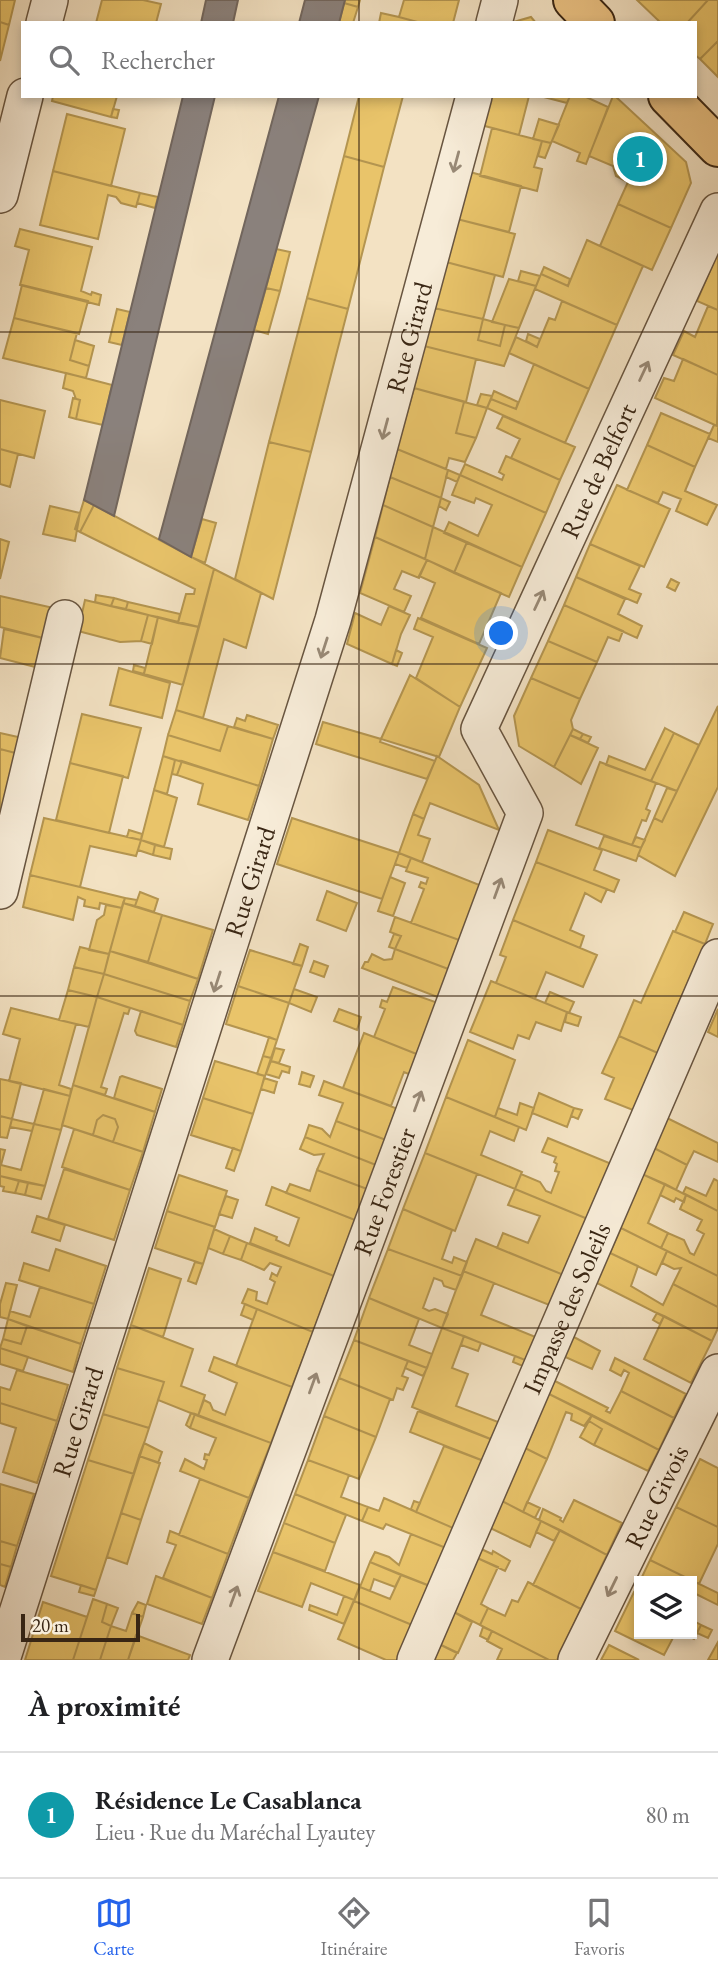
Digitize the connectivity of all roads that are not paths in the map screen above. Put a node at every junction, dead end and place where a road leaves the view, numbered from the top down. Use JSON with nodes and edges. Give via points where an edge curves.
{"nodes":[{"id":1,"x":50,"y":0,"type":"edge"},
{"id":2,"x":500,"y":0,"type":"edge"},
{"id":3,"x":572,"y":0,"type":"edge"},
{"id":4,"x":45,"y":21,"type":"edge"},
{"id":5,"x":495,"y":21,"type":"edge"},
{"id":6,"x":593,"y":21,"type":"edge"},
{"id":7,"x":24,"y":98,"type":"edge"},
{"id":8,"x":473,"y":98,"type":"edge"},
{"id":9,"x":670,"y":98,"type":"edge"},
{"id":10,"x":718,"y":147,"type":"edge"},
{"id":11,"x":0,"y":195,"type":"edge"},
{"id":12,"x":718,"y":211,"type":"edge"},
{"id":13,"x":65,"y":618,"type":"dead end"},
{"id":14,"x":479,"y":729,"type":"joint"},
{"id":15,"x":0,"y":891,"type":"edge"},
{"id":16,"x":718,"y":957,"type":"edge"},
{"id":17,"x":718,"y":1372,"type":"edge"},
{"id":18,"x":2,"y":1660,"type":"edge"},
{"id":19,"x":210,"y":1660,"type":"edge"},
{"id":20,"x":415,"y":1660,"type":"edge"},
{"id":21,"x":576,"y":1660,"type":"edge"}],
"edges":[{"from":1,"to":4,"type":"street"},
{"from":2,"to":5,"type":"street"},
{"from":3,"to":6,"type":"main road"},
{"from":7,"to":11,"type":"street"},
{"from":8,"to":18,"type":"street","name":"Rue Girard","one_way":true,"via":[[333,620]]},
{"from":9,"to":10,"type":"main road"},
{"from":14,"to":12,"type":"street","name":"Rue de Belfort","one_way":true},
{"from":13,"to":15,"type":"street"},
{"from":19,"to":14,"type":"street","name":"Rue Forestier","one_way":true,"via":[[526,813]]},
{"from":16,"to":20,"type":"street","name":"Impasse des Soleils"},
{"from":17,"to":21,"type":"street","name":"Rue Givois","one_way":true}]}
